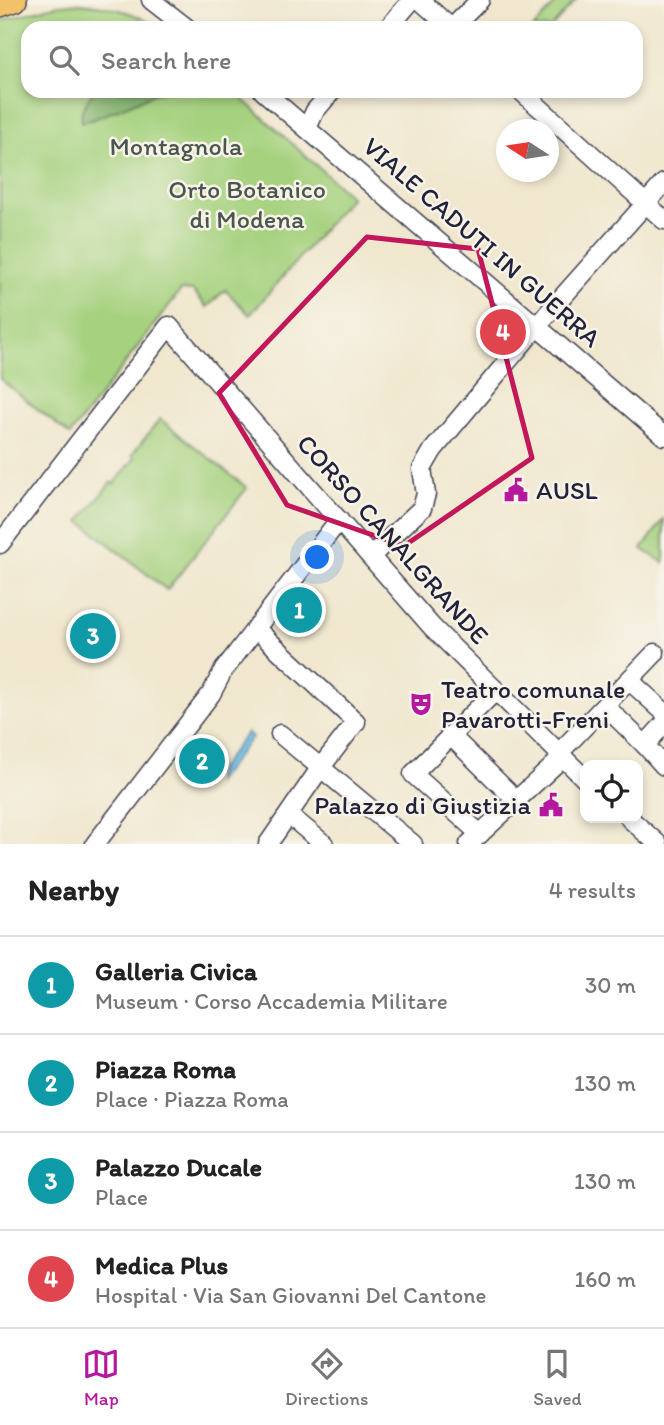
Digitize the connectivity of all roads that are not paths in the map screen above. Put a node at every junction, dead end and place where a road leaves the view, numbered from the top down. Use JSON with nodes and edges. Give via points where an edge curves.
{"nodes":[{"id":1,"x":15,"y":0,"type":"edge"},
{"id":2,"x":151,"y":0,"type":"edge"},
{"id":3,"x":412,"y":0,"type":"edge"},
{"id":4,"x":419,"y":0,"type":"edge"},
{"id":5,"x":480,"y":0,"type":"edge"},
{"id":6,"x":0,"y":5,"type":"edge"},
{"id":7,"x":178,"y":21,"type":"edge"},
{"id":8,"x":394,"y":21,"type":"edge"},
{"id":9,"x":443,"y":21,"type":"edge"},
{"id":10,"x":458,"y":21,"type":"edge"},
{"id":11,"x":271,"y":98,"type":"edge"},
{"id":12,"x":326,"y":98,"type":"edge"},
{"id":13,"x":529,"y":98,"type":"edge"},
{"id":14,"x":307,"y":128,"type":"junction"},
{"id":15,"x":664,"y":183,"type":"edge"},
{"id":16,"x":646,"y":204,"type":"junction"},
{"id":17,"x":664,"y":220,"type":"edge"},
{"id":18,"x":536,"y":327,"type":"junction"},
{"id":19,"x":656,"y":420,"type":"edge"},
{"id":20,"x":664,"y":436,"type":"edge"},
{"id":21,"x":340,"y":520,"type":"junction"},
{"id":22,"x":0,"y":544,"type":"edge"},
{"id":23,"x":371,"y":556,"type":"junction"},
{"id":24,"x":256,"y":629,"type":"junction"},
{"id":25,"x":655,"y":653,"type":"dead end"},
{"id":26,"x":630,"y":681,"type":"junction"},
{"id":27,"x":496,"y":690,"type":"junction"},
{"id":28,"x":605,"y":706,"type":"junction"},
{"id":29,"x":664,"y":712,"type":"edge"},
{"id":30,"x":664,"y":724,"type":"edge"},
{"id":31,"x":280,"y":734,"type":"dead end"},
{"id":32,"x":450,"y":734,"type":"junction"},
{"id":33,"x":645,"y":745,"type":"junction"},
{"id":34,"x":560,"y":756,"type":"junction"},
{"id":35,"x":321,"y":766,"type":"junction"},
{"id":36,"x":664,"y":766,"type":"edge"},
{"id":37,"x":580,"y":774,"type":"edge"},
{"id":38,"x":516,"y":800,"type":"junction"},
{"id":39,"x":289,"y":815,"type":"junction"},
{"id":40,"x":633,"y":823,"type":"edge"},
{"id":41,"x":475,"y":839,"type":"edge"},
{"id":42,"x":647,"y":840,"type":"edge"},
{"id":43,"x":95,"y":844,"type":"edge"},
{"id":44,"x":268,"y":844,"type":"edge"},
{"id":45,"x":324,"y":844,"type":"edge"},
{"id":46,"x":413,"y":844,"type":"edge"}],
"edges":[{"from":1,"to":6,"type":"main road"},
{"from":2,"to":7,"type":"street"},
{"from":3,"to":8,"type":"street"},
{"from":4,"to":9,"type":"street"},
{"from":5,"to":10,"type":"street"},
{"from":11,"to":14,"type":"street","name":"VIALE CADUTI IN GUERRA"},
{"from":12,"to":14,"type":"street"},
{"from":13,"to":16,"type":"street"},
{"from":14,"to":18,"type":"street","name":"VIALE CADUTI IN GUERRA"},
{"from":15,"to":16,"type":"street"},
{"from":16,"to":17,"type":"street"},
{"from":16,"to":18,"type":"street"},
{"from":18,"to":19,"type":"street","name":"VIALE CADUTI IN GUERRA"},
{"from":18,"to":23,"type":"street","via":[[426,460],[421,475],[426,495],[418,514]]},
{"from":19,"to":20,"type":"street","name":"VIALE CADUTI IN GUERRA"},
{"from":21,"to":22,"type":"street","name":"CORSO CANALGRANDE","via":[[169,326]]},
{"from":21,"to":23,"type":"street","name":"CORSO CANALGRANDE"},
{"from":21,"to":24,"type":"street"},
{"from":23,"to":27,"type":"street","name":"CORSO CANALGRANDE","via":[[432,627]]},
{"from":24,"to":35,"type":"street","via":[[356,722]]},
{"from":24,"to":43,"type":"street"},
{"from":25,"to":26,"type":"street"},
{"from":26,"to":28,"type":"street"},
{"from":26,"to":29,"type":"street"},
{"from":27,"to":32,"type":"street"},
{"from":27,"to":34,"type":"street","name":"CORSO CANALGRANDE"},
{"from":28,"to":33,"type":"street"},
{"from":28,"to":34,"type":"street"},
{"from":30,"to":33,"type":"street"},
{"from":31,"to":35,"type":"street"},
{"from":32,"to":38,"type":"street"},
{"from":32,"to":41,"type":"street","via":[[413,774]]},
{"from":33,"to":36,"type":"street"},
{"from":34,"to":37,"type":"street","name":"CORSO CANALGRANDE"},
{"from":34,"to":38,"type":"street"},
{"from":35,"to":39,"type":"street"},
{"from":35,"to":46,"type":"street"},
{"from":38,"to":41,"type":"street"},
{"from":39,"to":44,"type":"street"},
{"from":39,"to":45,"type":"street"},
{"from":40,"to":42,"type":"street"}]}
